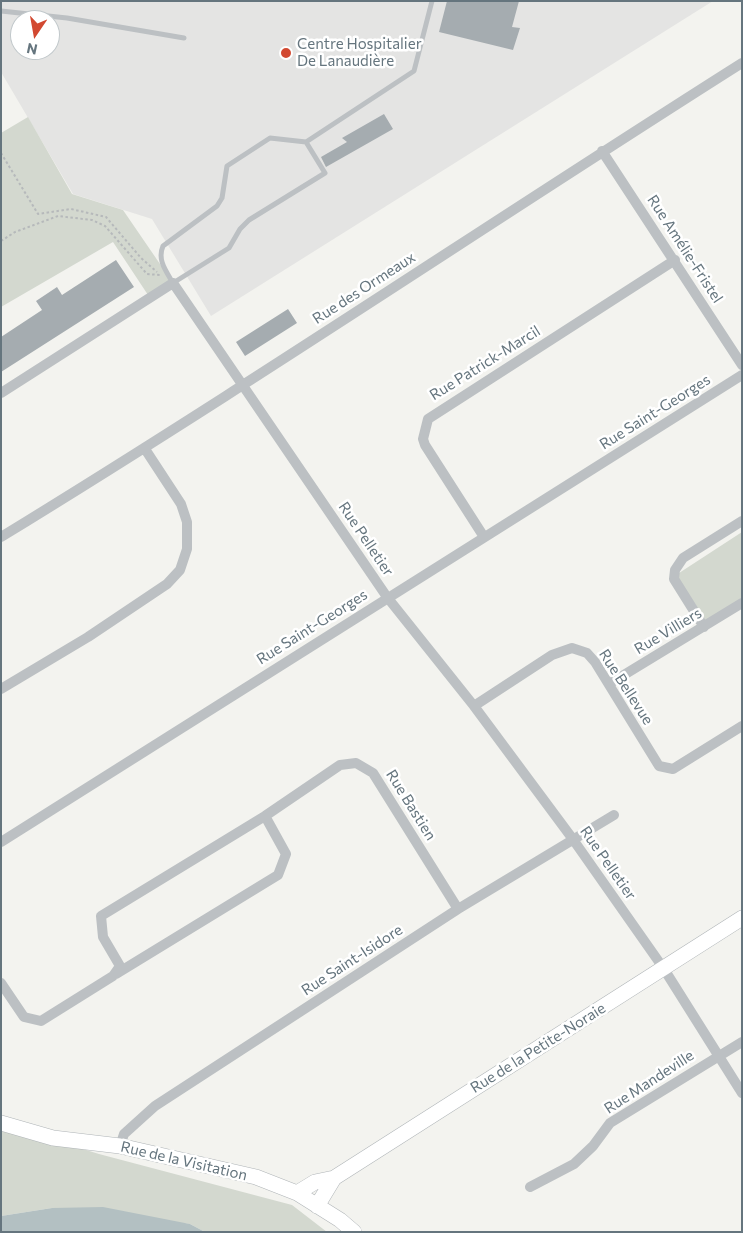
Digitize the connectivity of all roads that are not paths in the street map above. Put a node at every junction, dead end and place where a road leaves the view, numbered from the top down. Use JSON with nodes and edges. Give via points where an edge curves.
{"nodes":[{"id":1,"x":432,"y":1,"type":"edge"},
{"id":2,"x":1,"y":11,"type":"edge"},
{"id":3,"x":184,"y":38,"type":"dead end"},
{"id":4,"x":742,"y":63,"type":"edge"},
{"id":5,"x":306,"y":142,"type":"junction"},
{"id":6,"x":602,"y":151,"type":"junction"},
{"id":7,"x":675,"y":260,"type":"junction"},
{"id":8,"x":173,"y":283,"type":"junction"},
{"id":9,"x":742,"y":365,"type":"edge"},
{"id":10,"x":742,"y":375,"type":"edge"},
{"id":11,"x":243,"y":383,"type":"junction"},
{"id":12,"x":1,"y":393,"type":"edge"},
{"id":13,"x":144,"y":449,"type":"junction"},
{"id":14,"x":742,"y":521,"type":"edge"},
{"id":15,"x":1,"y":537,"type":"edge"},
{"id":16,"x":484,"y":537,"type":"junction"},
{"id":17,"x":387,"y":597,"type":"junction"},
{"id":18,"x":742,"y":603,"type":"edge"},
{"id":19,"x":704,"y":627,"type":"junction"},
{"id":20,"x":609,"y":684,"type":"junction"},
{"id":21,"x":1,"y":689,"type":"edge"},
{"id":22,"x":474,"y":706,"type":"junction"},
{"id":23,"x":742,"y":726,"type":"edge"},
{"id":24,"x":614,"y":815,"type":"dead end"},
{"id":25,"x":264,"y":816,"type":"junction"},
{"id":26,"x":572,"y":838,"type":"junction"},
{"id":27,"x":1,"y":842,"type":"edge"},
{"id":28,"x":458,"y":910,"type":"junction"},
{"id":29,"x":742,"y":918,"type":"edge"},
{"id":30,"x":664,"y":969,"type":"junction"},
{"id":31,"x":113,"y":976,"type":"junction"},
{"id":32,"x":1,"y":983,"type":"edge"},
{"id":33,"x":742,"y":1042,"type":"edge"},
{"id":34,"x":720,"y":1055,"type":"junction"},
{"id":35,"x":742,"y":1093,"type":"edge"},
{"id":36,"x":1,"y":1123,"type":"edge"},
{"id":37,"x":120,"y":1146,"type":"junction"},
{"id":38,"x":334,"y":1178,"type":"junction"},
{"id":39,"x":530,"y":1187,"type":"dead end"},
{"id":40,"x":296,"y":1193,"type":"junction"},
{"id":41,"x":317,"y":1206,"type":"junction"},
{"id":42,"x":354,"y":1232,"type":"edge"}],
"edges":[{"from":1,"to":5,"type":"lane","via":[[414,71]]},
{"from":2,"to":3,"type":"lane","via":[[67,18]]},
{"from":4,"to":6,"type":"street","name":"Rue des Ormeaux"},
{"from":5,"to":8,"type":"lane","via":[[325,173],[248,220],[230,248]]},
{"from":5,"to":8,"type":"lane","via":[[270,138],[227,166],[222,198],[217,206],[163,246],[160,254],[162,264]]},
{"from":6,"to":7,"type":"street","name":"Rue Amélie-Fristel"},
{"from":6,"to":11,"type":"street","name":"Rue des Ormeaux"},
{"from":7,"to":9,"type":"street","name":"Rue Amélie-Fristel"},
{"from":7,"to":16,"type":"street","name":"Rue Patrick-Marcil","via":[[428,419],[423,439],[425,445]]},
{"from":8,"to":11,"type":"street","name":"Rue Pelletier"},
{"from":8,"to":12,"type":"street"},
{"from":10,"to":16,"type":"street","name":"Rue Saint-Georges"},
{"from":11,"to":13,"type":"street","name":"Rue des Ormeaux"},
{"from":11,"to":17,"type":"street","name":"Rue Pelletier"},
{"from":13,"to":15,"type":"street","name":"Rue des Ormeaux"},
{"from":13,"to":21,"type":"street","via":[[181,504],[188,522],[187,549],[180,570],[167,584],[88,637]]},
{"from":14,"to":19,"type":"street","via":[[683,558],[675,570],[674,579]]},
{"from":16,"to":17,"type":"street","name":"Rue Saint-Georges"},
{"from":17,"to":22,"type":"street","name":"Rue Pelletier"},
{"from":17,"to":27,"type":"street","name":"Rue Saint-Georges"},
{"from":18,"to":19,"type":"street","name":"Rue Villiers"},
{"from":19,"to":20,"type":"street","name":"Rue Villiers"},
{"from":20,"to":22,"type":"street","name":"Rue Bellevue","via":[[587,653],[572,648],[552,655]]},
{"from":20,"to":23,"type":"street","name":"Rue Bellevue","via":[[659,766],[673,769]]},
{"from":22,"to":26,"type":"street","name":"Rue Pelletier"},
{"from":24,"to":26,"type":"street","name":"Rue Saint-Isidore"},
{"from":25,"to":28,"type":"street","name":"Rue Bastien","via":[[340,765],[356,764],[374,773]]},
{"from":25,"to":31,"type":"street","name":"Rue Bastien","via":[[101,916],[103,936],[120,966]]},
{"from":25,"to":31,"type":"street","via":[[286,854],[278,875]]},
{"from":26,"to":28,"type":"street","name":"Rue Saint-Isidore"},
{"from":26,"to":30,"type":"street","name":"Rue Pelletier"},
{"from":28,"to":37,"type":"street","name":"Rue Saint-Isidore","via":[[155,1106],[124,1134]]},
{"from":29,"to":30,"type":"street","name":"Rue de la Petite-Noraie"},
{"from":30,"to":34,"type":"street","name":"Rue Pelletier"},
{"from":30,"to":38,"type":"street","name":"Rue de la Petite-Noraie"},
{"from":31,"to":32,"type":"street","via":[[41,1021],[24,1017]]},
{"from":33,"to":34,"type":"street","name":"Rue Mandeville"},
{"from":34,"to":35,"type":"street","name":"Rue Pelletier"},
{"from":34,"to":39,"type":"street","name":"Rue Mandeville","via":[[610,1123],[574,1164]]},
{"from":36,"to":37,"type":"street","name":"Rue de la Visitation","via":[[52,1138]]},
{"from":37,"to":40,"type":"street","name":"Rue de la Visitation","via":[[232,1170]]},
{"from":38,"to":40,"type":"street","name":"Rue de la Petite-Noraie","via":[[315,1182]]},
{"from":38,"to":41,"type":"street","name":"Rue de la Petite-Noraie"},
{"from":40,"to":41,"type":"street","name":"Rue de la Visitation"},
{"from":41,"to":42,"type":"street","name":"Rue de la Visitation"}]}
